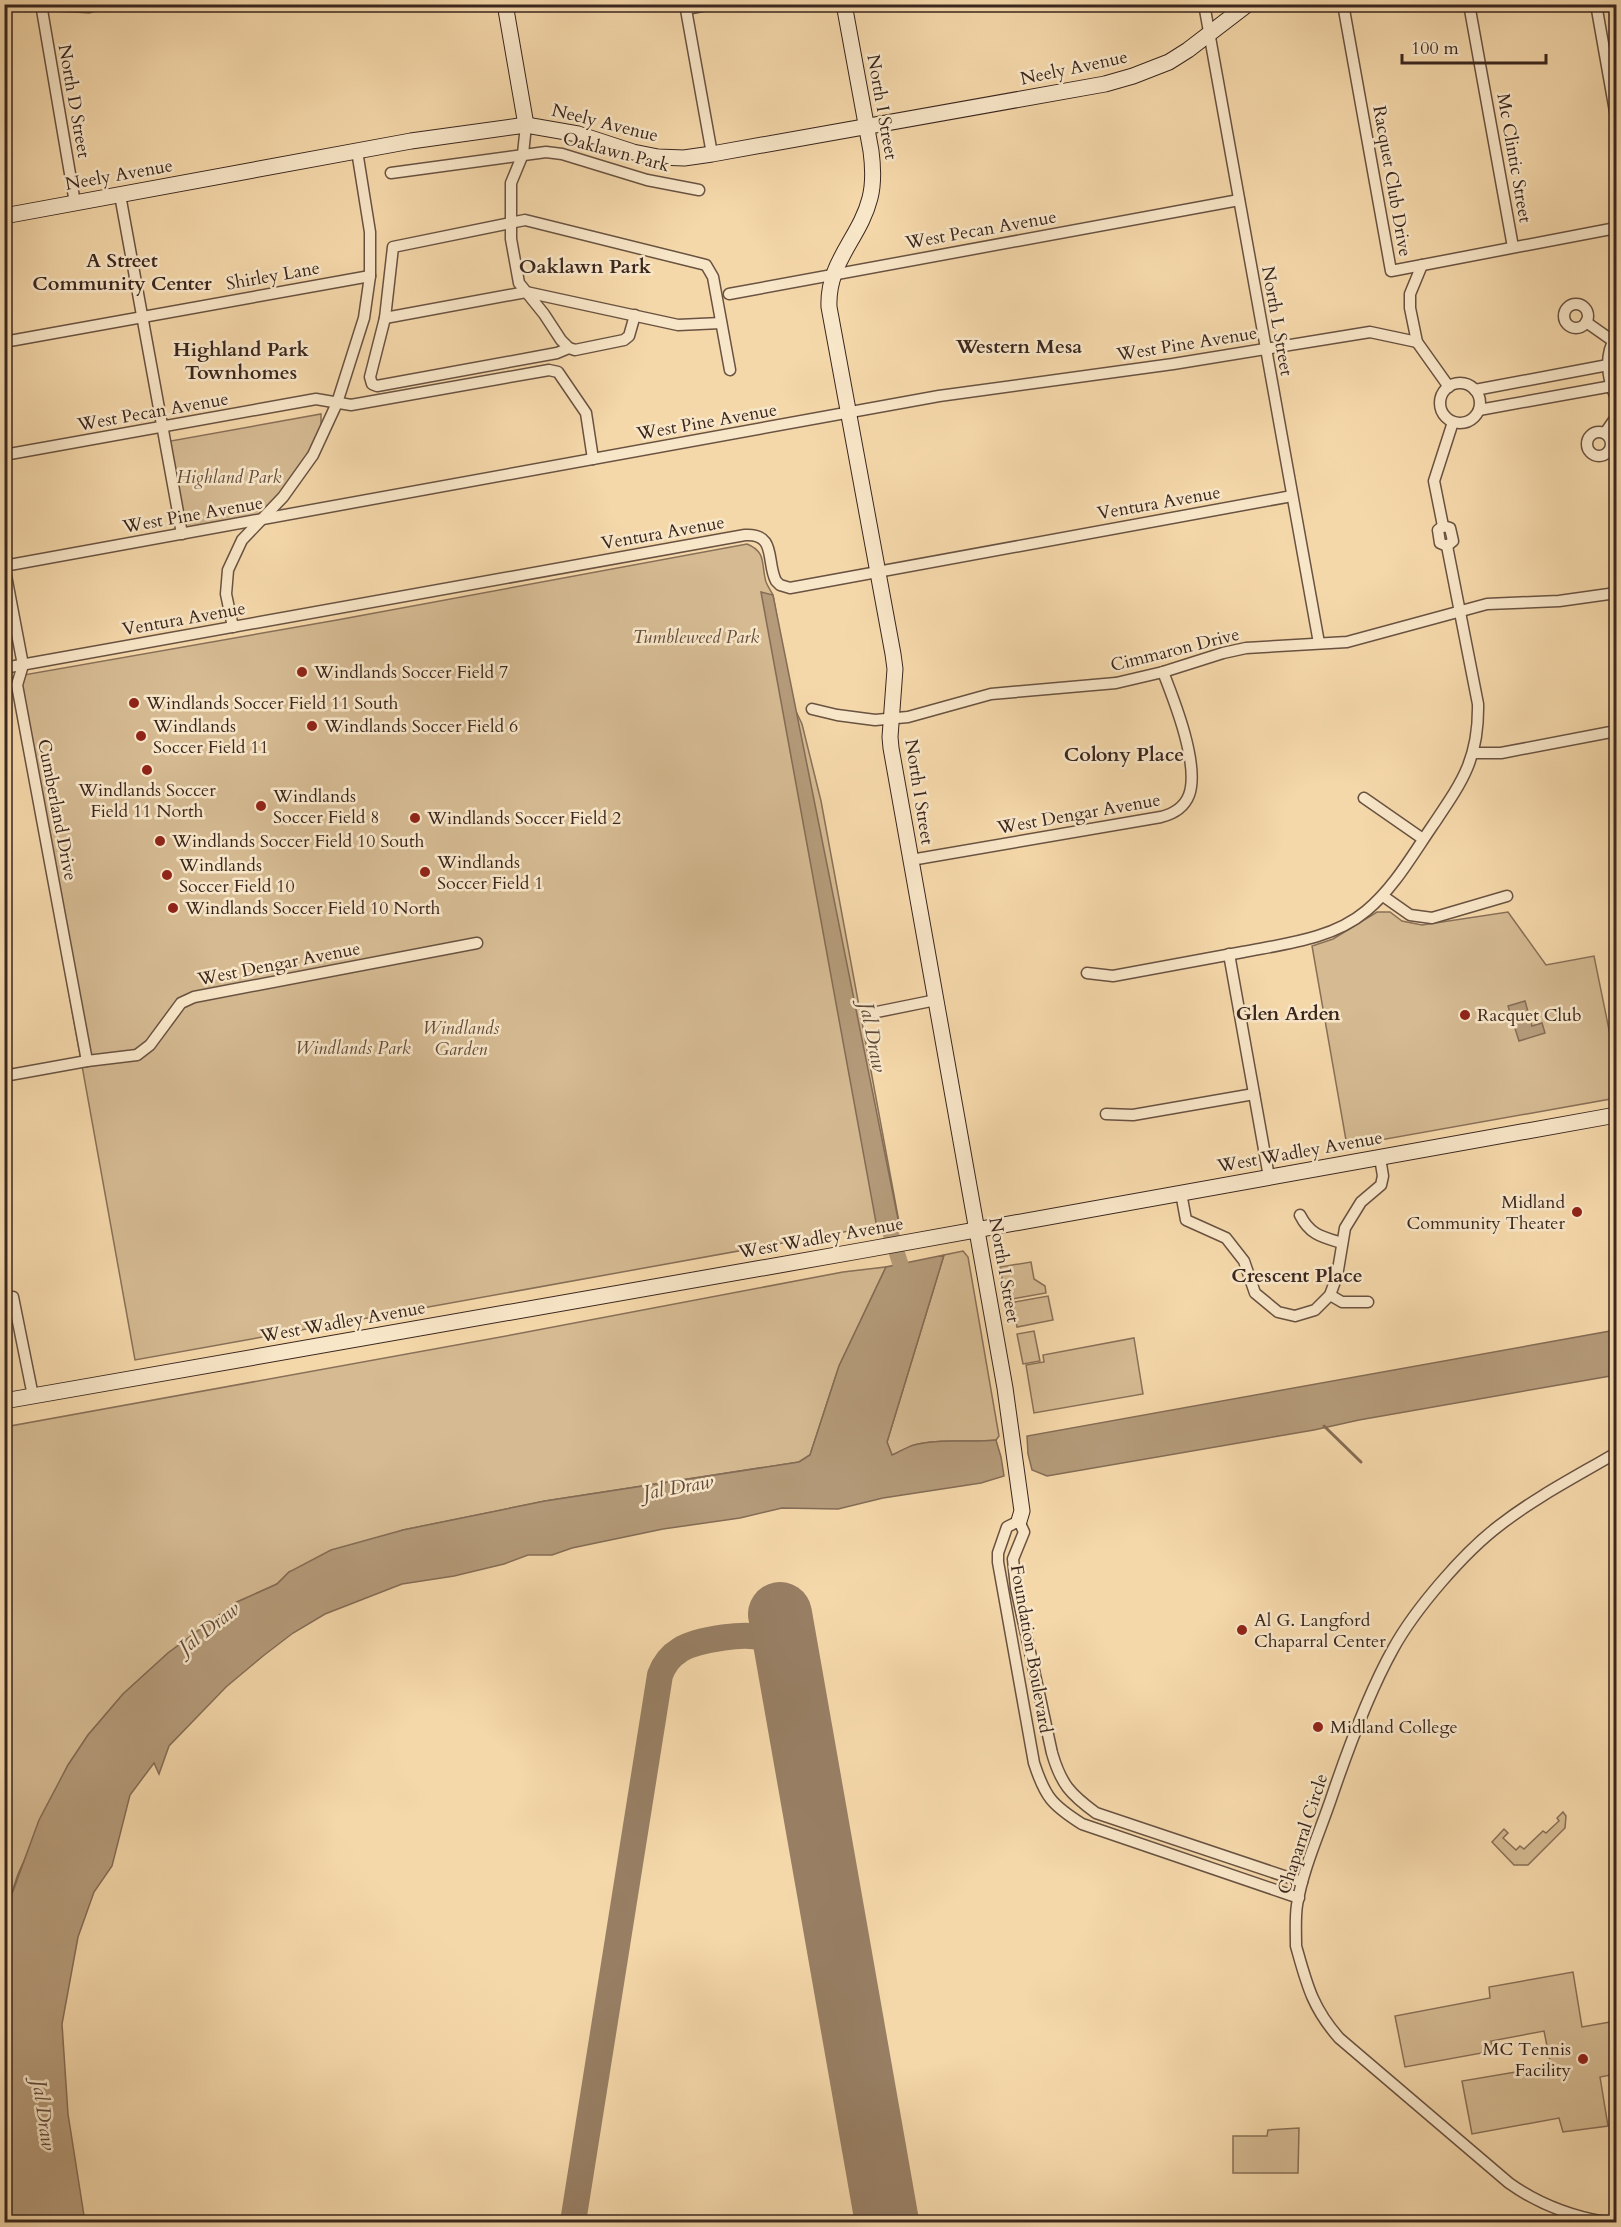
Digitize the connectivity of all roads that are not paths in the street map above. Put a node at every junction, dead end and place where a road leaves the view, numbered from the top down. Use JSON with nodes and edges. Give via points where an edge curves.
{"nodes":[{"id":1,"x":25,"y":4,"type":"edge"},
{"id":2,"x":100,"y":4,"type":"edge"},
{"id":3,"x":505,"y":4,"type":"edge"},
{"id":4,"x":712,"y":4,"type":"edge"},
{"id":5,"x":844,"y":4,"type":"edge"},
{"id":6,"x":1204,"y":4,"type":"edge"},
{"id":7,"x":1248,"y":4,"type":"edge"},
{"id":8,"x":1343,"y":4,"type":"edge"},
{"id":9,"x":1469,"y":4,"type":"edge"},
{"id":10,"x":1596,"y":4,"type":"edge"},
{"id":11,"x":41,"y":5,"type":"edge"},
{"id":12,"x":686,"y":7,"type":"edge"},
{"id":13,"x":1210,"y":32,"type":"junction"},
{"id":14,"x":1617,"y":117,"type":"edge"},
{"id":15,"x":526,"y":125,"type":"junction"},
{"id":16,"x":866,"y":127,"type":"junction"},
{"id":17,"x":357,"y":151,"type":"junction"},
{"id":18,"x":523,"y":154,"type":"junction"},
{"id":19,"x":712,"y":154,"type":"junction"},
{"id":20,"x":391,"y":173,"type":"dead end"},
{"id":21,"x":699,"y":190,"type":"dead end"},
{"id":22,"x":120,"y":195,"type":"junction"},
{"id":23,"x":1239,"y":200,"type":"junction"},
{"id":24,"x":75,"y":203,"type":"junction"},
{"id":25,"x":4,"y":216,"type":"edge"},
{"id":26,"x":511,"y":224,"type":"junction"},
{"id":27,"x":1617,"y":228,"type":"edge"},
{"id":28,"x":1513,"y":247,"type":"junction"},
{"id":29,"x":1422,"y":265,"type":"junction"},
{"id":30,"x":833,"y":274,"type":"junction"},
{"id":31,"x":370,"y":276,"type":"junction"},
{"id":32,"x":526,"y":292,"type":"junction"},
{"id":33,"x":729,"y":294,"type":"dead end"},
{"id":34,"x":635,"y":315,"type":"junction"},
{"id":35,"x":143,"y":317,"type":"junction"},
{"id":36,"x":385,"y":318,"type":"junction"},
{"id":37,"x":721,"y":322,"type":"junction"},
{"id":38,"x":1586,"y":322,"type":"dead end"},
{"id":39,"x":1615,"y":339,"type":"edge"},
{"id":40,"x":4,"y":342,"type":"edge"},
{"id":41,"x":1417,"y":342,"type":"junction"},
{"id":42,"x":569,"y":348,"type":"junction"},
{"id":43,"x":1265,"y":349,"type":"junction"},
{"id":44,"x":1608,"y":365,"type":"junction"},
{"id":45,"x":730,"y":370,"type":"dead end"},
{"id":46,"x":1612,"y":386,"type":"junction"},
{"id":47,"x":1449,"y":387,"type":"junction"},
{"id":48,"x":1475,"y":390,"type":"junction"},
{"id":49,"x":1617,"y":398,"type":"edge"},
{"id":50,"x":337,"y":403,"type":"junction"},
{"id":51,"x":1479,"y":410,"type":"junction"},
{"id":52,"x":850,"y":413,"type":"junction"},
{"id":53,"x":1617,"y":417,"type":"edge"},
{"id":54,"x":1454,"y":422,"type":"junction"},
{"id":55,"x":162,"y":427,"type":"junction"},
{"id":56,"x":1605,"y":434,"type":"dead end"},
{"id":57,"x":4,"y":455,"type":"edge"},
{"id":58,"x":593,"y":459,"type":"junction"},
{"id":59,"x":1292,"y":496,"type":"junction"},
{"id":60,"x":261,"y":519,"type":"junction"},
{"id":61,"x":182,"y":534,"type":"junction"},
{"id":62,"x":5,"y":566,"type":"edge"},
{"id":63,"x":878,"y":572,"type":"junction"},
{"id":64,"x":1617,"y":593,"type":"edge"},
{"id":65,"x":1459,"y":610,"type":"junction"},
{"id":66,"x":233,"y":627,"type":"junction"},
{"id":67,"x":1318,"y":644,"type":"junction"},
{"id":68,"x":23,"y":665,"type":"junction"},
{"id":69,"x":4,"y":668,"type":"edge"},
{"id":70,"x":1163,"y":672,"type":"junction"},
{"id":71,"x":812,"y":709,"type":"dead end"},
{"id":72,"x":891,"y":719,"type":"junction"},
{"id":73,"x":1617,"y":731,"type":"edge"},
{"id":74,"x":1473,"y":753,"type":"junction"},
{"id":75,"x":1364,"y":798,"type":"dead end"},
{"id":76,"x":1423,"y":839,"type":"junction"},
{"id":77,"x":911,"y":860,"type":"junction"},
{"id":78,"x":1383,"y":896,"type":"junction"},
{"id":79,"x":1508,"y":896,"type":"dead end"},
{"id":80,"x":477,"y":943,"type":"dead end"},
{"id":81,"x":1229,"y":954,"type":"junction"},
{"id":82,"x":1087,"y":973,"type":"dead end"},
{"id":83,"x":936,"y":1000,"type":"junction"},
{"id":84,"x":867,"y":1014,"type":"dead end"},
{"id":85,"x":87,"y":1061,"type":"junction"},
{"id":86,"x":4,"y":1076,"type":"edge"},
{"id":87,"x":1254,"y":1094,"type":"junction"},
{"id":88,"x":1106,"y":1114,"type":"dead end"},
{"id":89,"x":1617,"y":1115,"type":"edge"},
{"id":90,"x":1380,"y":1158,"type":"junction"},
{"id":91,"x":1269,"y":1177,"type":"junction"},
{"id":92,"x":1180,"y":1193,"type":"junction"},
{"id":93,"x":1300,"y":1215,"type":"dead end"},
{"id":94,"x":977,"y":1230,"type":"junction"},
{"id":95,"x":1342,"y":1243,"type":"junction"},
{"id":96,"x":1330,"y":1295,"type":"junction"},
{"id":97,"x":13,"y":1297,"type":"dead end"},
{"id":98,"x":1368,"y":1302,"type":"dead end"},
{"id":99,"x":33,"y":1396,"type":"junction"},
{"id":100,"x":4,"y":1401,"type":"edge"},
{"id":101,"x":1617,"y":1453,"type":"edge"},
{"id":102,"x":1019,"y":1521,"type":"junction"},
{"id":103,"x":1037,"y":1684,"type":"junction"},
{"id":104,"x":1020,"y":1686,"type":"junction"},
{"id":105,"x":1302,"y":1882,"type":"junction"},
{"id":106,"x":1299,"y":1898,"type":"junction"},
{"id":107,"x":1605,"y":2223,"type":"edge"}],
"edges":[{"from":1,"to":11,"type":"street"},
{"from":2,"to":11,"type":"street"},
{"from":3,"to":15,"type":"street"},
{"from":4,"to":12,"type":"street"},
{"from":5,"to":16,"type":"street","name":"North I Street"},
{"from":6,"to":13,"type":"street","name":"North L Street"},
{"from":7,"to":13,"type":"street","name":"Neely Avenue"},
{"from":8,"to":29,"type":"street","name":"Racquet Club Drive","via":[[1391,271]]},
{"from":9,"to":28,"type":"street","name":"Mc Clintic Street"},
{"from":10,"to":14,"type":"street"},
{"from":11,"to":24,"type":"street","name":"North D Street"},
{"from":12,"to":19,"type":"street"},
{"from":13,"to":16,"type":"street","name":"Neely Avenue","via":[[1168,62],[1105,84]]},
{"from":13,"to":23,"type":"street","name":"North L Street"},
{"from":15,"to":17,"type":"street","name":"Neely Avenue"},
{"from":15,"to":18,"type":"street"},
{"from":15,"to":19,"type":"street","name":"Neely Avenue","via":[[578,134],[658,157]]},
{"from":16,"to":19,"type":"street","name":"Neely Avenue"},
{"from":16,"to":30,"type":"street","name":"North I Street","via":[[872,162],[870,199]]},
{"from":17,"to":22,"type":"street","name":"Neely Avenue"},
{"from":17,"to":31,"type":"street","via":[[370,232]]},
{"from":18,"to":20,"type":"street","name":"Oaklawn Park"},
{"from":18,"to":21,"type":"street","name":"Oaklawn Park","via":[[562,154],[647,180]]},
{"from":18,"to":26,"type":"street","via":[[512,183]]},
{"from":22,"to":24,"type":"street","name":"Neely Avenue"},
{"from":22,"to":35,"type":"street"},
{"from":23,"to":30,"type":"street","name":"West Pecan Avenue"},
{"from":23,"to":43,"type":"street","name":"North L Street"},
{"from":24,"to":25,"type":"street","name":"Neely Avenue"},
{"from":26,"to":32,"type":"street","via":[[519,283]]},
{"from":26,"to":36,"type":"street","via":[[396,245],[391,253]]},
{"from":26,"to":37,"type":"street","via":[[525,220],[706,265],[714,277]]},
{"from":27,"to":28,"type":"street"},
{"from":28,"to":29,"type":"street"},
{"from":29,"to":41,"type":"street","name":"Racquet Club Drive","via":[[1410,294]]},
{"from":30,"to":33,"type":"street","name":"West Pecan Avenue"},
{"from":30,"to":52,"type":"street","name":"North I Street","via":[[829,307]]},
{"from":31,"to":35,"type":"street","name":"Shirley Lane"},
{"from":31,"to":50,"type":"street","via":[[364,318]]},
{"from":32,"to":34,"type":"street"},
{"from":32,"to":36,"type":"street"},
{"from":32,"to":42,"type":"street"},
{"from":34,"to":37,"type":"street","via":[[678,325]]},
{"from":34,"to":42,"type":"street","via":[[624,340]]},
{"from":35,"to":40,"type":"street","name":"Shirley Lane"},
{"from":35,"to":55,"type":"street"},
{"from":36,"to":42,"type":"street","via":[[370,377],[377,386]]},
{"from":37,"to":45,"type":"street"},
{"from":38,"to":39,"type":"street"},
{"from":39,"to":44,"type":"street","via":[[1607,356]]},
{"from":41,"to":43,"type":"street","name":"West Pine Avenue","via":[[1370,332]]},
{"from":41,"to":47,"type":"street","name":"Racquet Club Drive"},
{"from":43,"to":52,"type":"street","name":"West Pine Avenue","via":[[939,396]]},
{"from":43,"to":59,"type":"street","name":"North L Street"},
{"from":44,"to":46,"type":"street"},
{"from":44,"to":48,"type":"street"},
{"from":46,"to":49,"type":"street"},
{"from":46,"to":51,"type":"street"},
{"from":47,"to":48,"type":"street","via":[[1460,383]]},
{"from":47,"to":54,"type":"street","via":[[1442,393],[1440,404],[1444,415]]},
{"from":48,"to":51,"type":"street"},
{"from":50,"to":55,"type":"street","name":"West Pecan Avenue","via":[[316,399]]},
{"from":50,"to":58,"type":"street","name":"West Pecan Avenue","via":[[351,405],[556,370],[586,414]]},
{"from":50,"to":60,"type":"street","via":[[313,455],[283,497]]},
{"from":51,"to":54,"type":"street","via":[[1471,420]]},
{"from":52,"to":58,"type":"street","name":"West Pine Avenue"},
{"from":52,"to":63,"type":"street","name":"North I Street"},
{"from":53,"to":56,"type":"street"},
{"from":54,"to":65,"type":"street","via":[[1434,482],[1443,526],[1438,530],[1440,543],[1447,546]]},
{"from":55,"to":57,"type":"street","name":"West Pecan Avenue"},
{"from":55,"to":61,"type":"street"},
{"from":58,"to":60,"type":"street","name":"West Pine Avenue"},
{"from":59,"to":63,"type":"street","name":"Ventura Avenue"},
{"from":59,"to":67,"type":"street","name":"North L Street"},
{"from":60,"to":61,"type":"street","name":"West Pine Avenue"},
{"from":60,"to":66,"type":"street","via":[[242,540],[228,570],[226,594]]},
{"from":61,"to":62,"type":"street","name":"West Pine Avenue"},
{"from":62,"to":68,"type":"street","name":"Cumberland Drive"},
{"from":63,"to":66,"type":"street","name":"Ventura Avenue","via":[[784,588],[774,576],[766,542],[758,536],[745,535]]},
{"from":63,"to":72,"type":"street","name":"North I Street","via":[[895,669]]},
{"from":64,"to":65,"type":"street","name":"Cimmaron Drive"},
{"from":65,"to":67,"type":"street","name":"Cimmaron Drive","via":[[1367,638]]},
{"from":65,"to":74,"type":"street","via":[[1476,688],[1478,720]]},
{"from":66,"to":68,"type":"street","name":"Ventura Avenue"},
{"from":67,"to":70,"type":"street","name":"Cimmaron Drive","via":[[1246,648]]},
{"from":68,"to":69,"type":"street","name":"Ventura Avenue"},
{"from":68,"to":85,"type":"street","name":"Cumberland Drive","via":[[17,685]]},
{"from":70,"to":72,"type":"street","name":"Cimmaron Drive","via":[[1099,686],[991,694]]},
{"from":70,"to":77,"type":"street","name":"West Dengar Avenue","via":[[1180,716],[1190,769],[1191,788],[1178,810],[1161,817]]},
{"from":71,"to":72,"type":"street","name":"Cimmaron Drive","via":[[854,718]]},
{"from":72,"to":77,"type":"street","name":"North I Street","via":[[891,748]]},
{"from":73,"to":74,"type":"street","via":[[1501,753]]},
{"from":74,"to":76,"type":"street","via":[[1459,787]]},
{"from":75,"to":76,"type":"street"},
{"from":76,"to":78,"type":"street"},
{"from":77,"to":83,"type":"street","name":"North I Street"},
{"from":78,"to":79,"type":"street","via":[[1410,915],[1432,918]]},
{"from":78,"to":81,"type":"street","via":[[1354,920],[1320,934]]},
{"from":80,"to":85,"type":"street","name":"West Dengar Avenue","via":[[194,997],[181,1003],[150,1045],[137,1055]]},
{"from":81,"to":82,"type":"street","via":[[1113,976]]},
{"from":81,"to":87,"type":"street"},
{"from":83,"to":84,"type":"street"},
{"from":83,"to":94,"type":"street","name":"North I Street"},
{"from":85,"to":86,"type":"street","name":"West Dengar Avenue"},
{"from":87,"to":88,"type":"street","via":[[1133,1115]]},
{"from":87,"to":91,"type":"street"},
{"from":89,"to":90,"type":"street","name":"West Wadley Avenue"},
{"from":90,"to":91,"type":"street","name":"West Wadley Avenue"},
{"from":90,"to":95,"type":"street","via":[[1381,1185],[1361,1202],[1345,1228]]},
{"from":91,"to":92,"type":"street","name":"West Wadley Avenue"},
{"from":92,"to":94,"type":"street","name":"West Wadley Avenue"},
{"from":92,"to":96,"type":"street","via":[[1186,1220],[1226,1239],[1244,1261],[1255,1293],[1278,1312],[1295,1316],[1315,1310]]},
{"from":93,"to":95,"type":"street","via":[[1306,1227]]},
{"from":94,"to":99,"type":"street","name":"West Wadley Avenue"},
{"from":94,"to":102,"type":"street","name":"North I Street","via":[[1005,1388],[1022,1511]]},
{"from":95,"to":96,"type":"street"},
{"from":96,"to":98,"type":"street","via":[[1342,1302]]},
{"from":97,"to":99,"type":"street"},
{"from":99,"to":100,"type":"street","name":"West Wadley Avenue"},
{"from":101,"to":105,"type":"street","name":"Chaparral Circle","via":[[1499,1525],[1454,1567],[1416,1616],[1376,1683]]},
{"from":102,"to":103,"type":"street","name":"Foundation Boulevard","via":[[1024,1532],[1013,1559],[1016,1588]]},
{"from":102,"to":104,"type":"street","name":"Foundation Boulevard","via":[[1007,1527],[998,1562]]},
{"from":103,"to":104,"type":"street"},
{"from":103,"to":105,"type":"street","name":"Foundation Boulevard","via":[[1060,1778],[1078,1800],[1096,1813]]},
{"from":104,"to":106,"type":"street","name":"Foundation Boulevard","via":[[1042,1789],[1061,1810],[1082,1824]]},
{"from":105,"to":106,"type":"street","name":"Chaparral Circle"},
{"from":106,"to":107,"type":"street","name":"Chaparral Circle","via":[[1296,1946],[1309,1994],[1339,2038],[1516,2188],[1532,2199]]}]}
